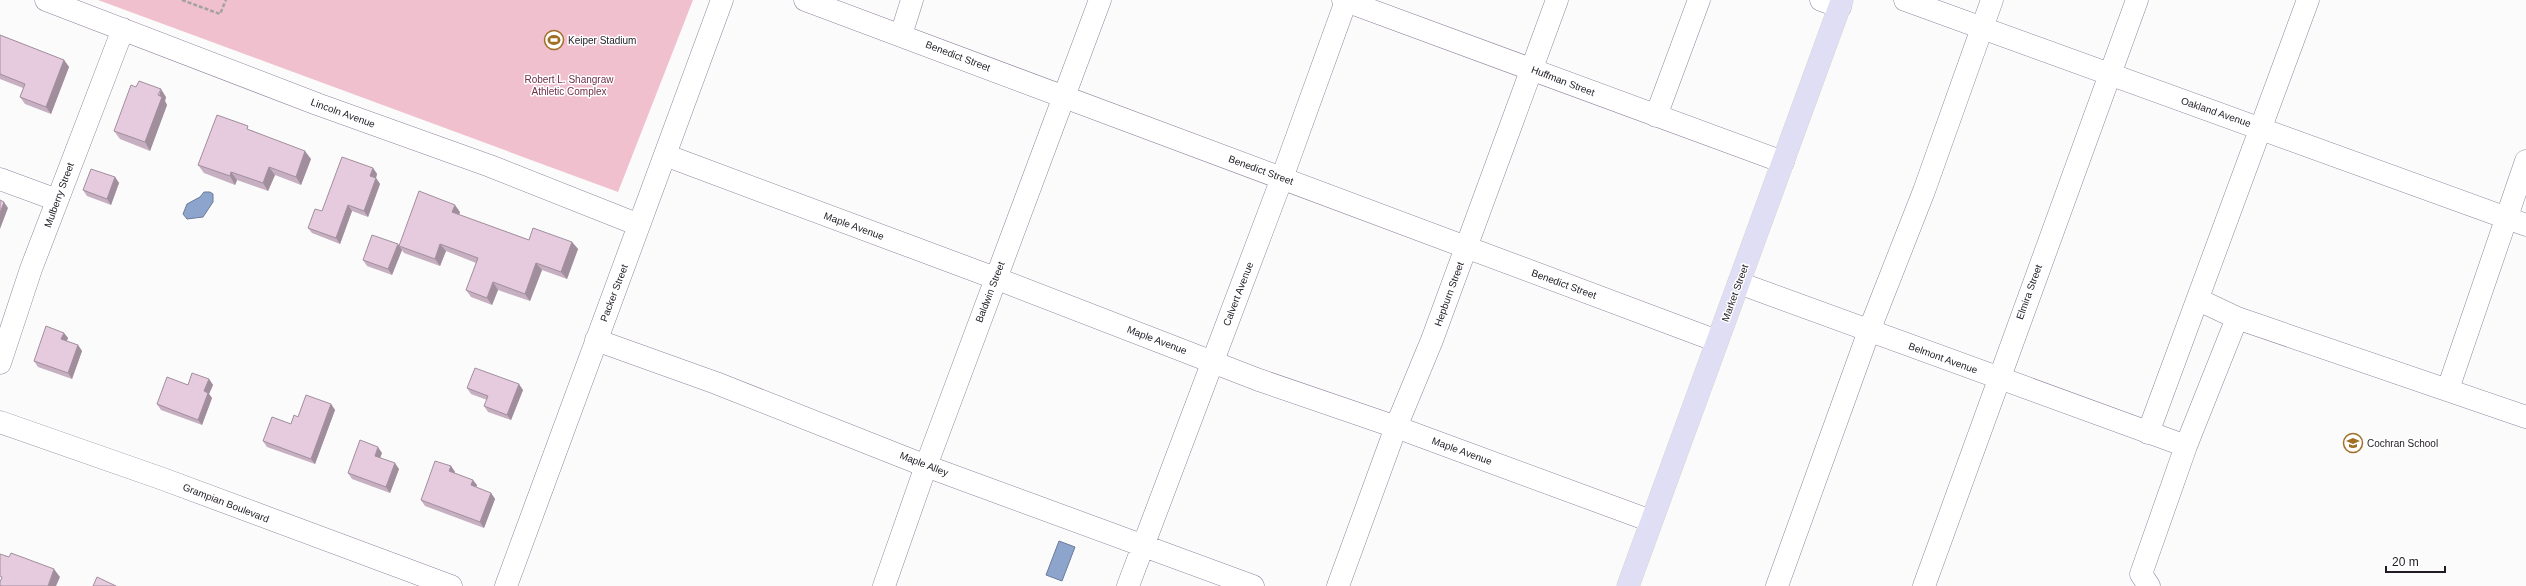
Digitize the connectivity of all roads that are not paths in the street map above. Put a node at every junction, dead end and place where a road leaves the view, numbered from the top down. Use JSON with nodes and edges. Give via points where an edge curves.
{"nodes":[{"id":1,"x":46,"y":0,"type":"edge"},
{"id":2,"x":722,"y":0,"type":"edge"},
{"id":3,"x":805,"y":0,"type":"edge"},
{"id":4,"x":912,"y":0,"type":"edge"},
{"id":5,"x":1100,"y":0,"type":"edge"},
{"id":6,"x":1344,"y":0,"type":"edge"},
{"id":7,"x":1557,"y":0,"type":"edge"},
{"id":8,"x":1699,"y":0,"type":"edge"},
{"id":9,"x":1905,"y":0,"type":"edge"},
{"id":10,"x":1992,"y":0,"type":"edge"},
{"id":11,"x":2137,"y":0,"type":"edge"},
{"id":12,"x":2308,"y":0,"type":"edge"},
{"id":13,"x":1834,"y":2,"type":"edge"},
{"id":14,"x":1982,"y":28,"type":"junction"},
{"id":15,"x":122,"y":29,"type":"junction"},
{"id":16,"x":901,"y":35,"type":"junction"},
{"id":17,"x":1532,"y":69,"type":"junction"},
{"id":18,"x":2109,"y":74,"type":"junction"},
{"id":19,"x":1064,"y":97,"type":"junction"},
{"id":20,"x":1656,"y":116,"type":"junction"},
{"id":21,"x":2262,"y":128,"type":"junction"},
{"id":22,"x":665,"y":155,"type":"junction"},
{"id":23,"x":1783,"y":162,"type":"junction"},
{"id":24,"x":2526,"y":162,"type":"edge"},
{"id":25,"x":1282,"y":178,"type":"junction"},
{"id":26,"x":0,"y":180,"type":"edge"},
{"id":27,"x":57,"y":200,"type":"junction"},
{"id":28,"x":2506,"y":218,"type":"junction"},
{"id":29,"x":640,"y":225,"type":"junction"},
{"id":30,"x":2526,"y":225,"type":"edge"},
{"id":31,"x":1466,"y":248,"type":"junction"},
{"id":32,"x":995,"y":278,"type":"junction"},
{"id":33,"x":1739,"y":283,"type":"junction"},
{"id":34,"x":2199,"y":300,"type":"junction"},
{"id":35,"x":2237,"y":318,"type":"junction"},
{"id":36,"x":1869,"y":331,"type":"junction"},
{"id":37,"x":596,"y":340,"type":"junction"},
{"id":38,"x":1717,"y":341,"type":"junction"},
{"id":39,"x":1213,"y":362,"type":"junction"},
{"id":40,"x":0,"y":363,"type":"edge"},
{"id":41,"x":1998,"y":378,"type":"junction"},
{"id":42,"x":2448,"y":389,"type":"junction"},
{"id":43,"x":2526,"y":417,"type":"edge"},
{"id":44,"x":0,"y":422,"type":"edge"},
{"id":45,"x":1396,"y":427,"type":"junction"},
{"id":46,"x":2148,"y":433,"type":"junction"},
{"id":47,"x":2186,"y":446,"type":"junction"},
{"id":48,"x":926,"y":466,"type":"junction"},
{"id":49,"x":1651,"y":521,"type":"junction"},
{"id":50,"x":1143,"y":545,"type":"junction"},
{"id":51,"x":451,"y":586,"type":"edge"},
{"id":52,"x":506,"y":586,"type":"edge"},
{"id":53,"x":884,"y":586,"type":"edge"},
{"id":54,"x":1128,"y":586,"type":"edge"},
{"id":55,"x":1253,"y":586,"type":"edge"},
{"id":56,"x":1338,"y":586,"type":"edge"},
{"id":57,"x":1628,"y":586,"type":"edge"},
{"id":58,"x":1777,"y":586,"type":"edge"},
{"id":59,"x":1924,"y":586,"type":"edge"},
{"id":60,"x":2149,"y":586,"type":"edge"}],
"edges":[{"from":1,"to":15,"type":"street","name":"Lincoln Avenue"},
{"from":2,"to":22,"type":"street","name":"Packer Street"},
{"from":3,"to":16,"type":"street","name":"Benedict Street"},
{"from":4,"to":16,"type":"street"},
{"from":5,"to":19,"type":"street","name":"Baldwin Street"},
{"from":6,"to":17,"type":"street","name":"Huffman Street"},
{"from":6,"to":25,"type":"street","name":"Calvert Avenue"},
{"from":7,"to":17,"type":"street","name":"Hepburn Street"},
{"from":8,"to":20,"type":"street"},
{"from":9,"to":14,"type":"street","name":"Oakland Avenue"},
{"from":10,"to":14,"type":"street"},
{"from":11,"to":18,"type":"street","name":"Elmira Street"},
{"from":12,"to":21,"type":"street"},
{"from":13,"to":23,"type":"main road","name":"Market Street"},
{"from":14,"to":18,"type":"street","name":"Oakland Avenue"},
{"from":14,"to":36,"type":"street","via":[[1924,191]]},
{"from":15,"to":27,"type":"street","name":"Mulberry Street"},
{"from":15,"to":29,"type":"street","name":"Lincoln Avenue","via":[[490,166]]},
{"from":16,"to":19,"type":"street","name":"Benedict Street"},
{"from":17,"to":20,"type":"street","name":"Huffman Street"},
{"from":17,"to":31,"type":"street","name":"Hepburn Street"},
{"from":18,"to":21,"type":"street","name":"Oakland Avenue"},
{"from":18,"to":41,"type":"street","name":"Elmira Street"},
{"from":19,"to":25,"type":"street","name":"Benedict Street"},
{"from":19,"to":32,"type":"street","name":"Baldwin Street"},
{"from":20,"to":23,"type":"street","name":"Huffman Street"},
{"from":21,"to":28,"type":"street","name":"Oakland Avenue"},
{"from":21,"to":34,"type":"street"},
{"from":22,"to":29,"type":"street","name":"Packer Street"},
{"from":22,"to":32,"type":"street","name":"Maple Avenue"},
{"from":23,"to":33,"type":"main road","name":"Market Street"},
{"from":24,"to":28,"type":"street"},
{"from":25,"to":31,"type":"street","name":"Benedict Street"},
{"from":25,"to":39,"type":"street","name":"Calvert Avenue"},
{"from":26,"to":27,"type":"street"},
{"from":27,"to":40,"type":"street","name":"Mulberry Street"},
{"from":28,"to":30,"type":"street","name":"Oakland Avenue"},
{"from":28,"to":42,"type":"street"},
{"from":29,"to":37,"type":"street","name":"Packer Street"},
{"from":31,"to":38,"type":"street","name":"Benedict Street"},
{"from":31,"to":45,"type":"street","name":"Hepburn Street"},
{"from":32,"to":39,"type":"street","name":"Maple Avenue"},
{"from":32,"to":48,"type":"street","name":"Baldwin Street"},
{"from":33,"to":36,"type":"street","name":"Belmont Avenue"},
{"from":33,"to":38,"type":"main road","name":"Market Street"},
{"from":34,"to":35,"type":"street"},
{"from":34,"to":46,"type":"street"},
{"from":35,"to":42,"type":"street"},
{"from":35,"to":47,"type":"street"},
{"from":36,"to":41,"type":"street","name":"Belmont Avenue"},
{"from":36,"to":58,"type":"street"},
{"from":37,"to":48,"type":"street","name":"Maple Alley","via":[[716,383]]},
{"from":37,"to":52,"type":"street","name":"Packer Street"},
{"from":38,"to":49,"type":"main road","name":"Market Street"},
{"from":39,"to":45,"type":"street","name":"Maple Avenue"},
{"from":39,"to":50,"type":"street","name":"Calvert Avenue"},
{"from":41,"to":46,"type":"street","name":"Belmont Avenue"},
{"from":41,"to":59,"type":"street","name":"Elmira Street"},
{"from":42,"to":43,"type":"street"},
{"from":44,"to":51,"type":"street","name":"Grampian Boulevard"},
{"from":45,"to":49,"type":"street","name":"Maple Avenue"},
{"from":45,"to":56,"type":"street","name":"Hepburn Street"},
{"from":46,"to":47,"type":"street","name":"Belmont Avenue"},
{"from":47,"to":60,"type":"street","via":[[2140,574]]},
{"from":48,"to":50,"type":"street","name":"Maple Alley"},
{"from":48,"to":53,"type":"street","name":"Baldwin Street"},
{"from":49,"to":57,"type":"main road","name":"Market Street"},
{"from":50,"to":54,"type":"street","name":"Calvert Avenue"},
{"from":50,"to":55,"type":"street","name":"Maple Alley"}]}
